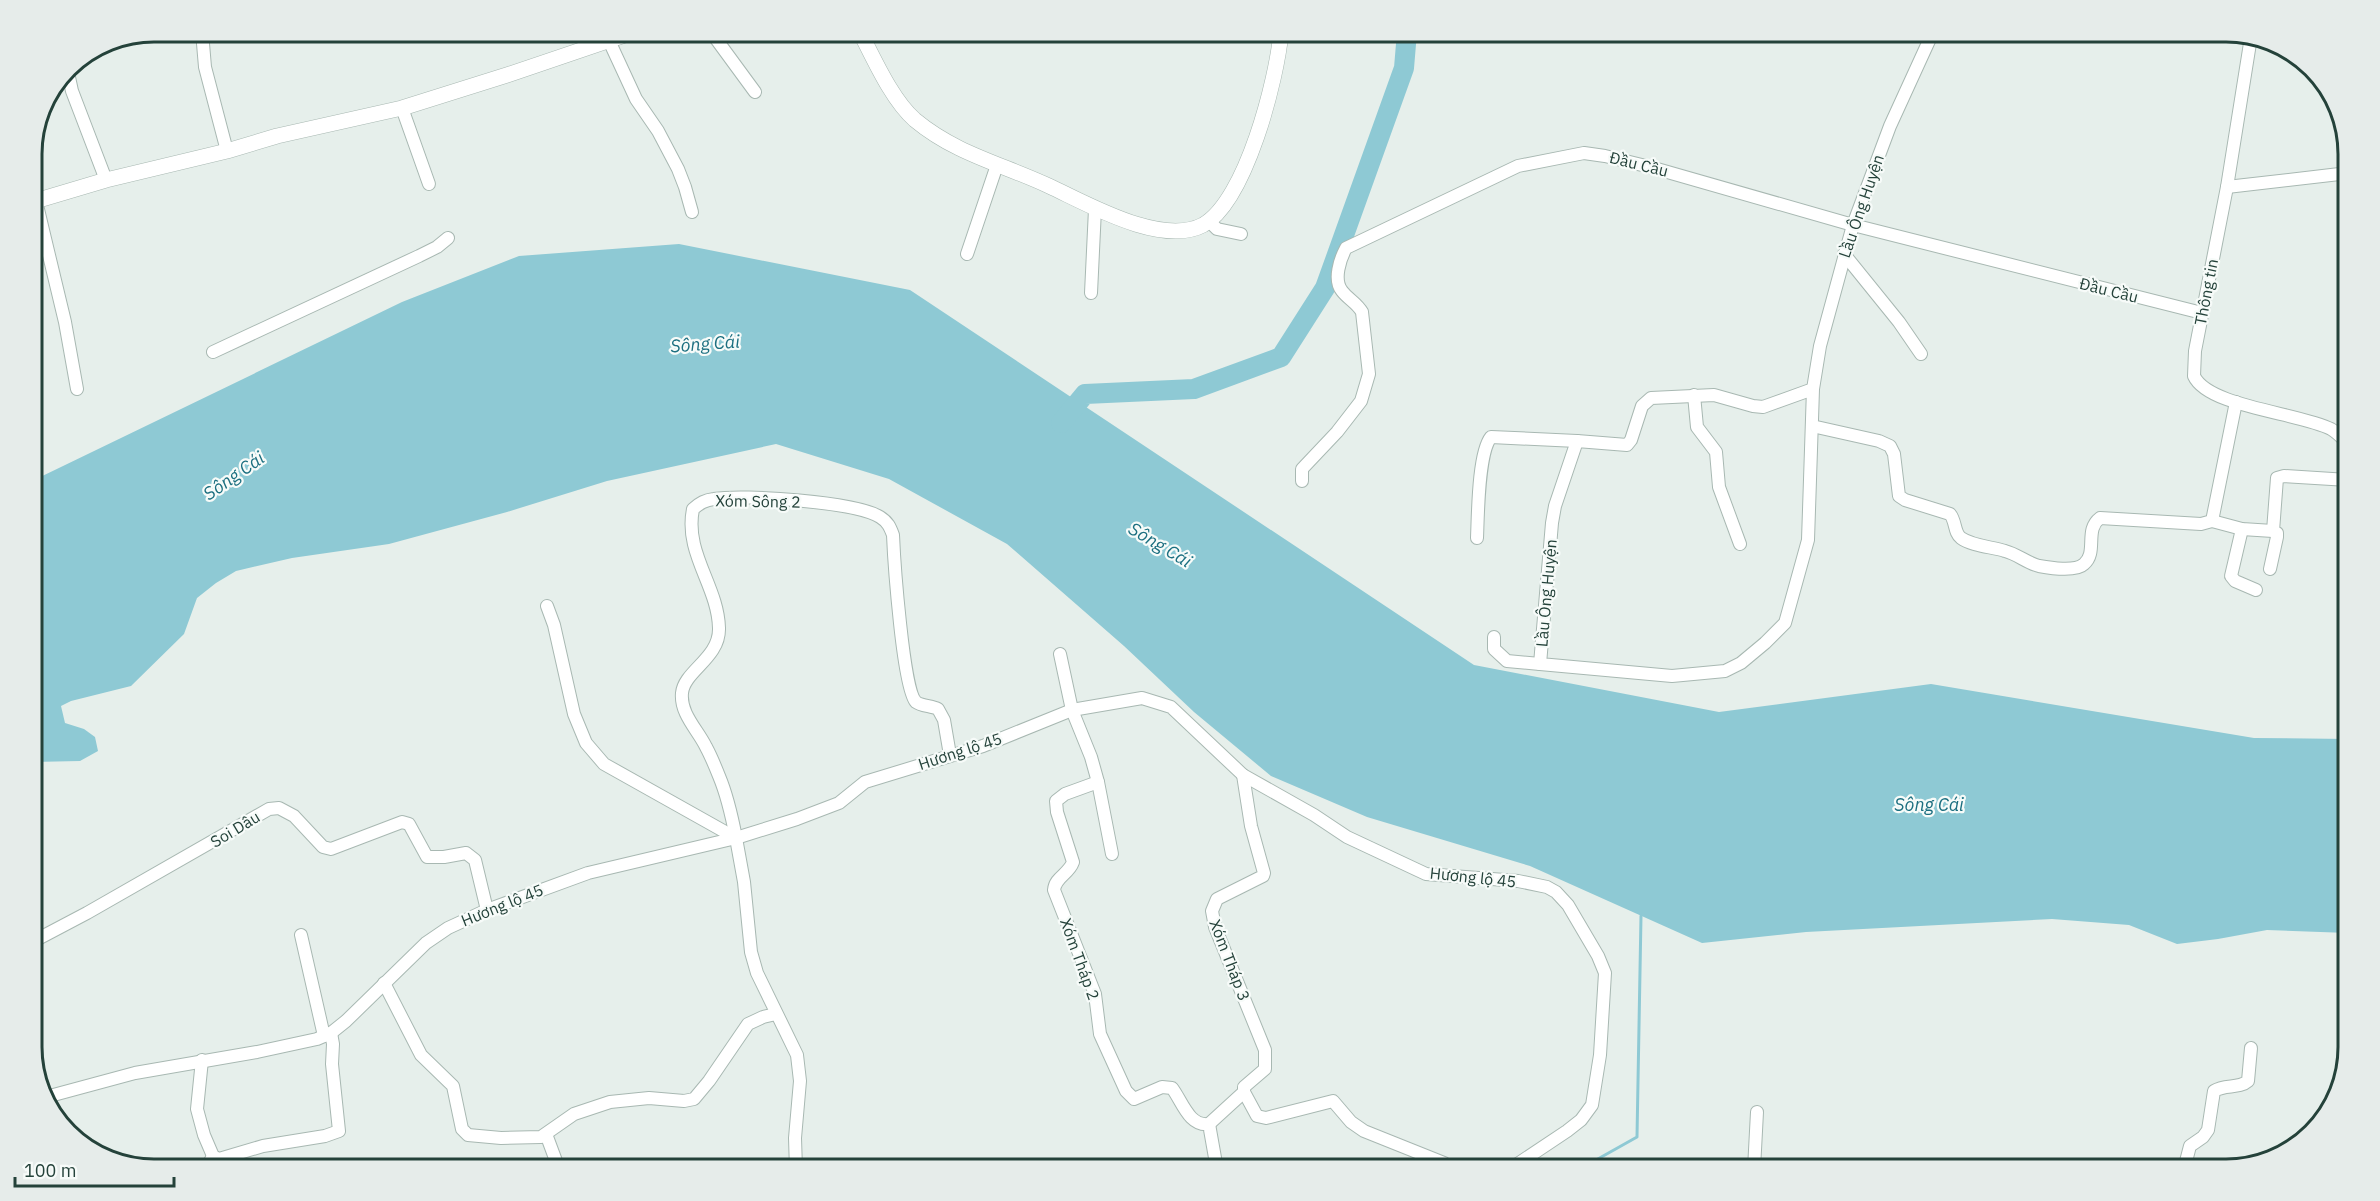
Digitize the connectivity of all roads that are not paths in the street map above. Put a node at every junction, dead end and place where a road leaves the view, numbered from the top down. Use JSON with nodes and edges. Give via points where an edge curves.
{"nodes":[{"id":1,"x":203,"y":42,"type":"edge"},
{"id":2,"x":592,"y":42,"type":"edge"},
{"id":3,"x":610,"y":42,"type":"edge"},
{"id":4,"x":718,"y":42,"type":"edge"},
{"id":5,"x":866,"y":42,"type":"edge"},
{"id":6,"x":1280,"y":42,"type":"edge"},
{"id":7,"x":1928,"y":42,"type":"edge"},
{"id":8,"x":2250,"y":45,"type":"edge"},
{"id":9,"x":70,"y":81,"type":"edge"},
{"id":10,"x":756,"y":92,"type":"dead end"},
{"id":11,"x":402,"y":108,"type":"junction"},
{"id":12,"x":226,"y":151,"type":"junction"},
{"id":13,"x":997,"y":165,"type":"junction"},
{"id":14,"x":2338,"y":174,"type":"edge"},
{"id":15,"x":106,"y":180,"type":"junction"},
{"id":16,"x":429,"y":184,"type":"dead end"},
{"id":17,"x":2227,"y":187,"type":"junction"},
{"id":18,"x":42,"y":199,"type":"edge"},
{"id":19,"x":1095,"y":209,"type":"junction"},
{"id":20,"x":692,"y":212,"type":"dead end"},
{"id":21,"x":1209,"y":220,"type":"junction"},
{"id":22,"x":1853,"y":225,"type":"junction"},
{"id":23,"x":42,"y":232,"type":"edge"},
{"id":24,"x":1241,"y":234,"type":"dead end"},
{"id":25,"x":448,"y":238,"type":"dead end"},
{"id":26,"x":967,"y":254,"type":"dead end"},
{"id":27,"x":1844,"y":254,"type":"junction"},
{"id":28,"x":1091,"y":293,"type":"dead end"},
{"id":29,"x":2202,"y":313,"type":"junction"},
{"id":30,"x":213,"y":352,"type":"dead end"},
{"id":31,"x":1921,"y":354,"type":"dead end"},
{"id":32,"x":77,"y":389,"type":"dead end"},
{"id":33,"x":1814,"y":389,"type":"junction"},
{"id":34,"x":1694,"y":395,"type":"junction"},
{"id":35,"x":2236,"y":402,"type":"junction"},
{"id":36,"x":1812,"y":426,"type":"junction"},
{"id":37,"x":2338,"y":434,"type":"edge"},
{"id":38,"x":1577,"y":441,"type":"junction"},
{"id":39,"x":2338,"y":480,"type":"edge"},
{"id":40,"x":1302,"y":481,"type":"dead end"},
{"id":41,"x":2212,"y":521,"type":"junction"},
{"id":42,"x":2242,"y":529,"type":"junction"},
{"id":43,"x":2273,"y":531,"type":"junction"},
{"id":44,"x":1477,"y":538,"type":"dead end"},
{"id":45,"x":1740,"y":544,"type":"dead end"},
{"id":46,"x":2270,"y":569,"type":"dead end"},
{"id":47,"x":2256,"y":590,"type":"dead end"},
{"id":48,"x":547,"y":606,"type":"dead end"},
{"id":49,"x":1494,"y":637,"type":"dead end"},
{"id":50,"x":1060,"y":654,"type":"dead end"},
{"id":51,"x":1540,"y":664,"type":"junction"},
{"id":52,"x":1072,"y":710,"type":"junction"},
{"id":53,"x":950,"y":755,"type":"junction"},
{"id":54,"x":1243,"y":775,"type":"junction"},
{"id":55,"x":1098,"y":782,"type":"junction"},
{"id":56,"x":736,"y":838,"type":"junction"},
{"id":57,"x":1112,"y":854,"type":"dead end"},
{"id":58,"x":487,"y":910,"type":"junction"},
{"id":59,"x":301,"y":935,"type":"dead end"},
{"id":60,"x":42,"y":937,"type":"edge"},
{"id":61,"x":384,"y":983,"type":"junction"},
{"id":62,"x":776,"y":1014,"type":"junction"},
{"id":63,"x":327,"y":1035,"type":"junction"},
{"id":64,"x":2251,"y":1048,"type":"dead end"},
{"id":65,"x":202,"y":1060,"type":"junction"},
{"id":66,"x":1244,"y":1092,"type":"junction"},
{"id":67,"x":54,"y":1096,"type":"edge"},
{"id":68,"x":1757,"y":1112,"type":"dead end"},
{"id":69,"x":1209,"y":1124,"type":"junction"},
{"id":70,"x":546,"y":1134,"type":"junction"},
{"id":71,"x":213,"y":1156,"type":"junction"},
{"id":72,"x":212,"y":1159,"type":"edge"},
{"id":73,"x":555,"y":1159,"type":"edge"},
{"id":74,"x":796,"y":1159,"type":"edge"},
{"id":75,"x":1215,"y":1159,"type":"edge"},
{"id":76,"x":1434,"y":1159,"type":"edge"},
{"id":77,"x":1526,"y":1159,"type":"edge"},
{"id":78,"x":1755,"y":1159,"type":"edge"},
{"id":79,"x":2187,"y":1159,"type":"edge"}],
"edges":[{"from":1,"to":12,"type":"street","via":[[205,67]]},
{"from":2,"to":11,"type":"street","via":[[507,75]]},
{"from":3,"to":20,"type":"street","via":[[636,99],[678,169]]},
{"from":4,"to":10,"type":"street"},
{"from":5,"to":13,"type":"street","via":[[913,118],[960,150]]},
{"from":6,"to":21,"type":"street","via":[[1267,103],[1244,169],[1227,200]]},
{"from":7,"to":22,"type":"street","name":"Lầu Ông Huyện","via":[[1890,126]]},
{"from":8,"to":17,"type":"street","name":"Thông tin"},
{"from":9,"to":15,"type":"street"},
{"from":11,"to":12,"type":"street"},
{"from":11,"to":16,"type":"street"},
{"from":12,"to":15,"type":"street"},
{"from":13,"to":19,"type":"street"},
{"from":13,"to":26,"type":"street"},
{"from":14,"to":17,"type":"street"},
{"from":15,"to":18,"type":"street"},
{"from":17,"to":29,"type":"street","name":"Thông tin"},
{"from":19,"to":21,"type":"street","via":[[1130,222],[1170,230],[1195,228]]},
{"from":19,"to":28,"type":"street"},
{"from":21,"to":24,"type":"street","via":[[1217,229]]},
{"from":22,"to":27,"type":"street","name":"Lầu Ông Huyện"},
{"from":22,"to":29,"type":"street","name":"Đầu Cầu"},
{"from":22,"to":40,"type":"street","name":"Đầu Cầu","via":[[1650,167],[1584,153],[1518,166],[1457,194],[1346,248],[1339,285],[1362,312],[1369,374],[1361,401],[1302,469]]},
{"from":23,"to":32,"type":"street"},
{"from":25,"to":30,"type":"street","via":[[419,256]]},
{"from":27,"to":31,"type":"street"},
{"from":27,"to":33,"type":"street","name":"Lầu Ông Huyện","via":[[1820,346]]},
{"from":29,"to":35,"type":"street","name":"Thông tin","via":[[2194,376],[2203,388]]},
{"from":33,"to":34,"type":"street","via":[[1762,407],[1721,396]]},
{"from":33,"to":36,"type":"street","name":"Lầu Ông Huyện"},
{"from":34,"to":38,"type":"street","via":[[1646,401],[1627,445]]},
{"from":34,"to":45,"type":"street","via":[[1697,427],[1716,452],[1719,486]]},
{"from":35,"to":37,"type":"street","name":"Thông tin","via":[[2324,426]]},
{"from":35,"to":41,"type":"street"},
{"from":36,"to":41,"type":"street","via":[[1890,446],[1902,498],[1950,514],[1963,540],[2007,551],[2040,566],[2073,568],[2084,564],[2090,554],[2091,530],[2100,518],[2201,524]]},
{"from":36,"to":51,"type":"street","name":"Lầu Ông Huyện","via":[[1808,540],[1787,619],[1765,643],[1732,668],[1706,675],[1672,676]]},
{"from":38,"to":44,"type":"street","via":[[1491,437],[1480,491]]},
{"from":38,"to":51,"type":"street","name":"Lầu Ông Huyện","via":[[1552,523]]},
{"from":39,"to":43,"type":"street","via":[[2279,477]]},
{"from":41,"to":42,"type":"street"},
{"from":42,"to":43,"type":"street"},
{"from":42,"to":47,"type":"street","via":[[2232,576]]},
{"from":43,"to":46,"type":"street","via":[[2277,537]]},
{"from":48,"to":56,"type":"street","via":[[574,714],[586,743],[604,764]]},
{"from":49,"to":51,"type":"street","via":[[1494,649],[1504,660]]},
{"from":50,"to":52,"type":"street"},
{"from":52,"to":53,"type":"street","name":"Hương lộ 45"},
{"from":52,"to":54,"type":"street","name":"Hương lộ 45","via":[[1133,698],[1161,702],[1181,714]]},
{"from":52,"to":55,"type":"street"},
{"from":53,"to":56,"type":"street","name":"Hương lộ 45","via":[[865,782],[839,803]]},
{"from":53,"to":56,"type":"street","name":"Xóm Sông 2","via":[[938,709],[918,704],[913,698],[899,618],[890,524],[868,511],[790,500],[727,498],[700,502],[693,509],[691,530],[719,628],[717,643],[683,686],[682,696],[686,715],[706,745],[720,779]]},
{"from":54,"to":66,"type":"street","name":"Xóm Tháp 3","via":[[1264,873],[1217,899],[1212,911],[1266,1057],[1265,1068],[1245,1084]]},
{"from":54,"to":77,"type":"street","name":"Hương lộ 45","via":[[1347,837],[1418,871],[1547,887],[1568,905],[1605,973],[1600,1055],[1592,1105],[1581,1120]]},
{"from":55,"to":57,"type":"street"},
{"from":55,"to":69,"type":"street","name":"Xóm Tháp 2","via":[[1056,801],[1073,862],[1054,887],[1095,994],[1100,1034],[1128,1096],[1138,1098],[1169,1087],[1192,1119]]},
{"from":56,"to":58,"type":"street","name":"Hương lộ 45","via":[[588,873]]},
{"from":56,"to":62,"type":"street","via":[[751,952]]},
{"from":58,"to":60,"type":"street","name":"Soi Dâu","via":[[475,860],[466,853],[427,857],[409,824],[402,822],[332,849],[323,847],[294,816],[279,808],[269,809]]},
{"from":58,"to":61,"type":"street","name":"Hương lộ 45","via":[[447,928]]},
{"from":59,"to":63,"type":"street"},
{"from":61,"to":63,"type":"street","name":"Hương lộ 45"},
{"from":61,"to":70,"type":"street","via":[[421,1055],[453,1086],[462,1130],[468,1135],[522,1139]]},
{"from":62,"to":70,"type":"street","via":[[748,1024],[694,1099],[610,1102],[574,1114]]},
{"from":62,"to":74,"type":"street","via":[[797,1055],[800,1105]]},
{"from":63,"to":65,"type":"street","name":"Hương lộ 45","via":[[257,1053]]},
{"from":63,"to":71,"type":"street","via":[[333,1044],[339,1131],[219,1159]]},
{"from":64,"to":79,"type":"street","via":[[2248,1081],[2214,1091],[2208,1131],[2190,1146]]},
{"from":65,"to":67,"type":"street","name":"Hương lộ 45","via":[[135,1073]]},
{"from":65,"to":71,"type":"street","via":[[197,1109]]},
{"from":66,"to":69,"type":"street","name":"Xóm Tháp 3"},
{"from":66,"to":76,"type":"street","via":[[1261,1118],[1334,1101],[1364,1131]]},
{"from":68,"to":78,"type":"street"},
{"from":69,"to":75,"type":"street"},
{"from":70,"to":73,"type":"street"},
{"from":71,"to":72,"type":"street"}]}
